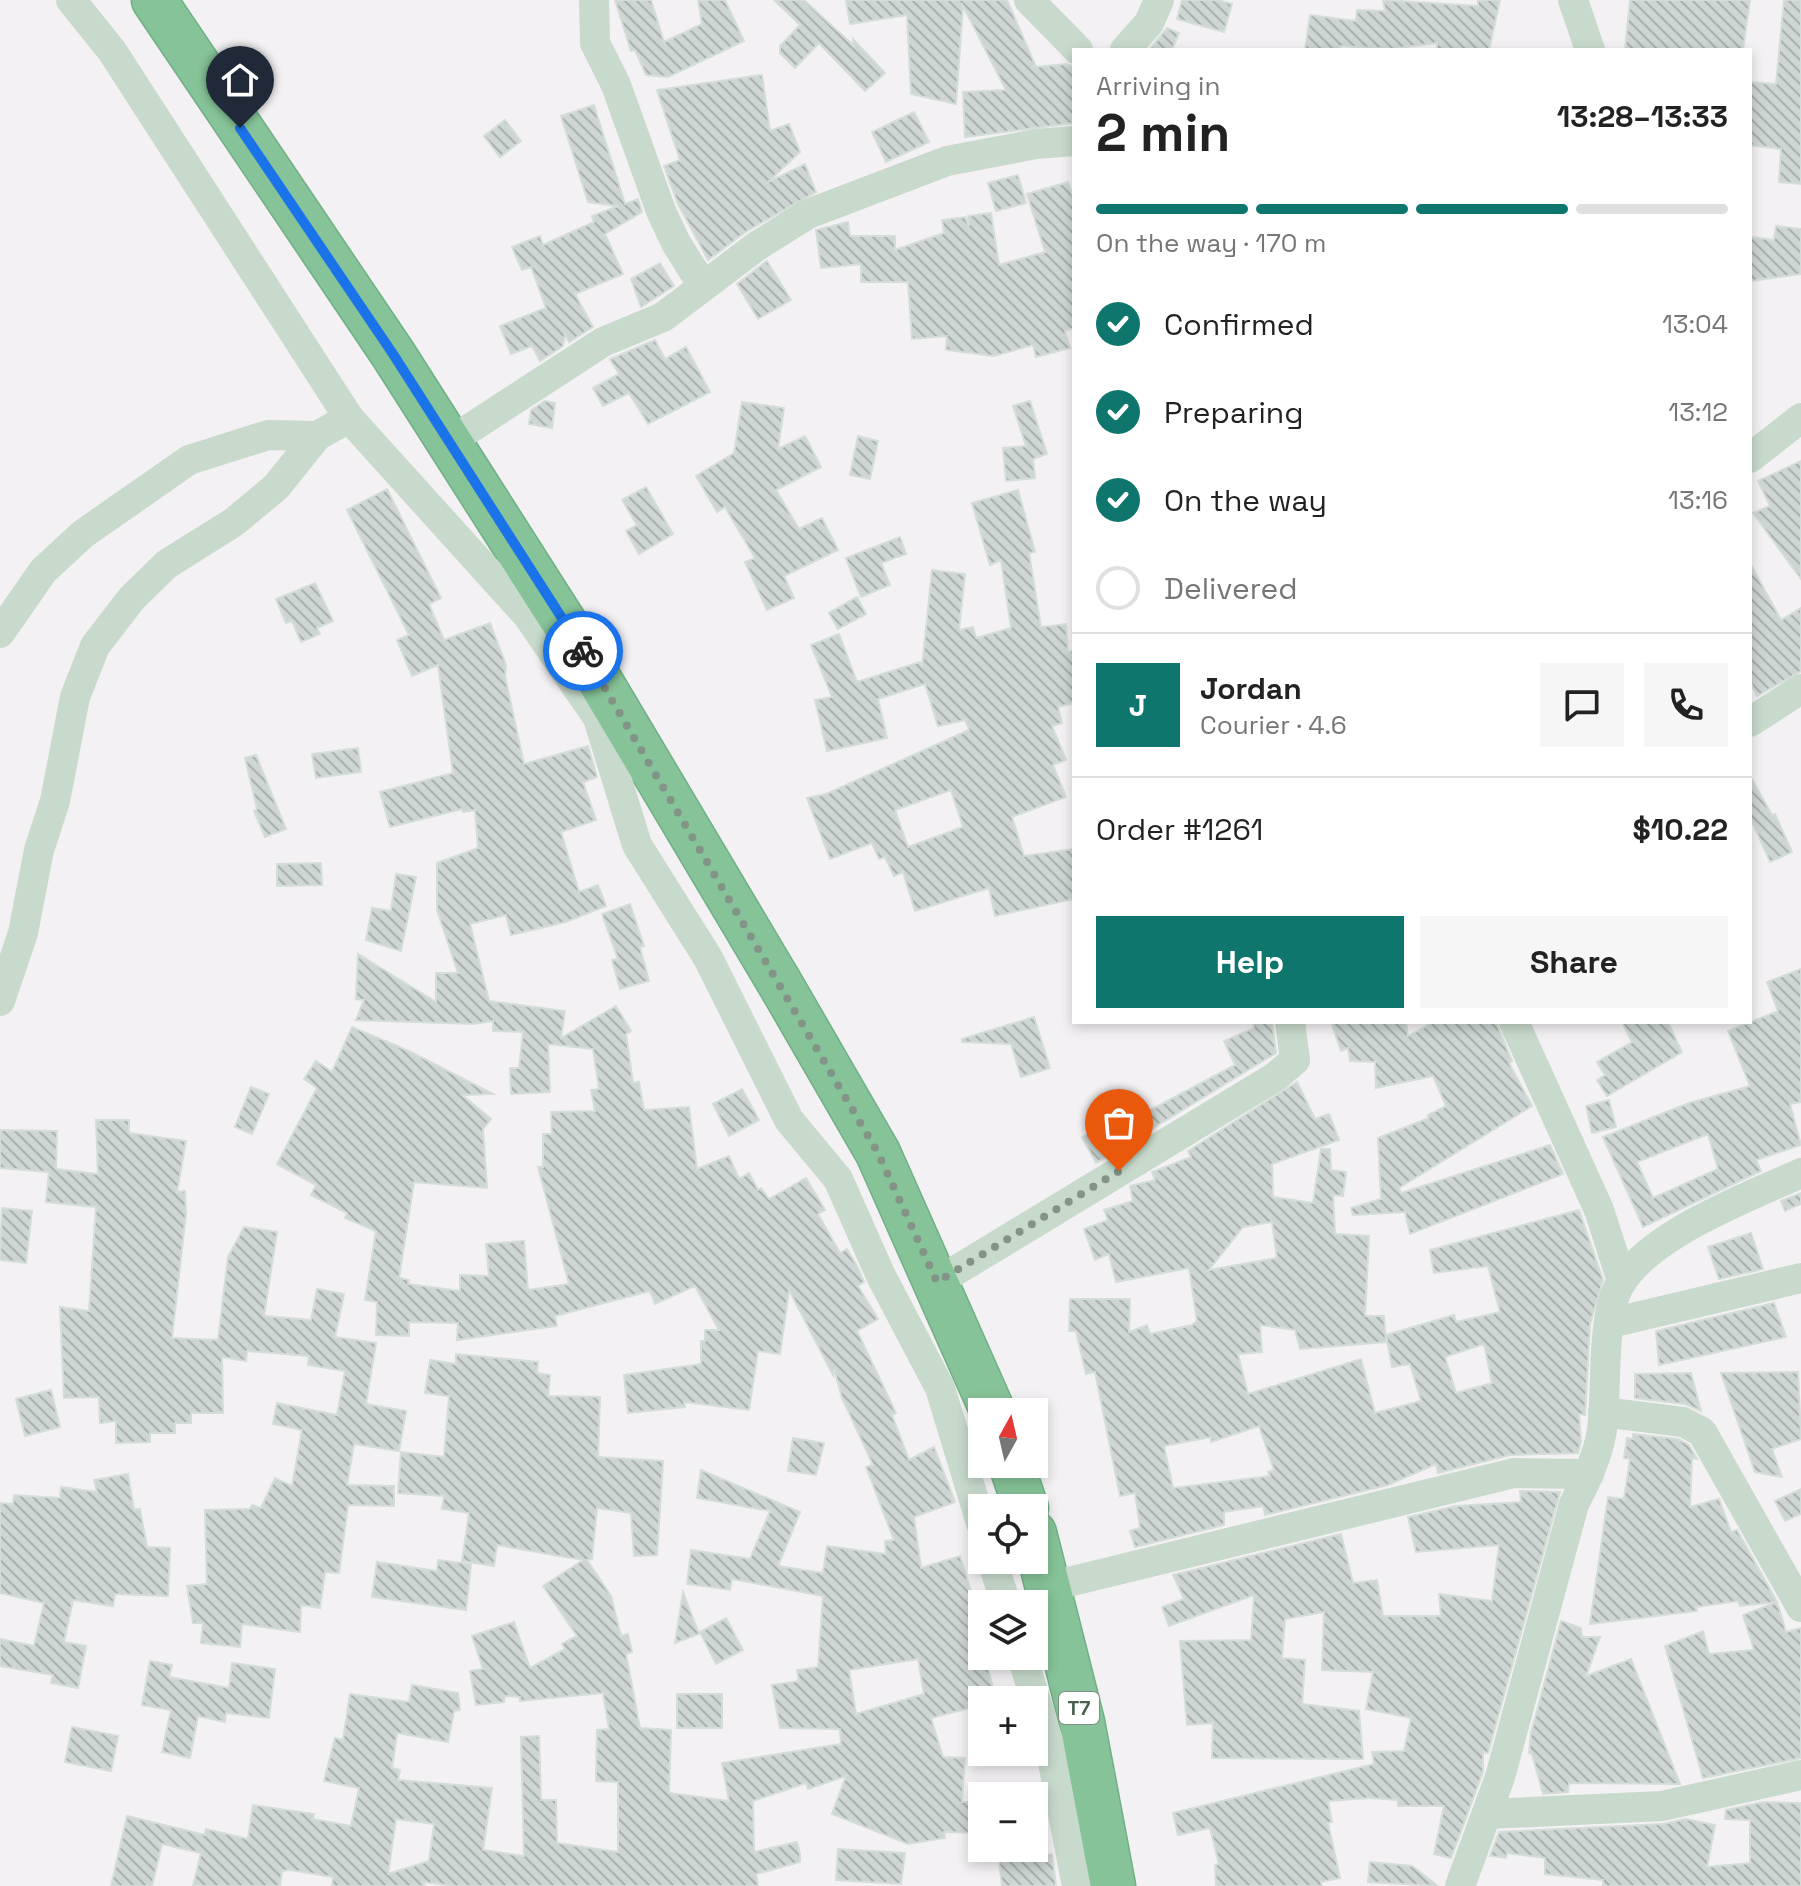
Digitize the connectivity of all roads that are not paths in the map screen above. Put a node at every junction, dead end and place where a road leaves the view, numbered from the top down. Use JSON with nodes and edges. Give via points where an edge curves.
{"nodes":[{"id":1,"x":71,"y":0,"type":"edge"},
{"id":2,"x":154,"y":0,"type":"edge"},
{"id":3,"x":594,"y":0,"type":"edge"},
{"id":4,"x":1029,"y":0,"type":"edge"},
{"id":5,"x":1159,"y":0,"type":"edge"},
{"id":6,"x":1573,"y":0,"type":"edge"},
{"id":7,"x":1076,"y":48,"type":"edge"},
{"id":8,"x":1127,"y":48,"type":"edge"},
{"id":9,"x":1589,"y":48,"type":"edge"},
{"id":10,"x":1072,"y":141,"type":"edge"},
{"id":11,"x":703,"y":286,"type":"junction"},
{"id":12,"x":349,"y":418,"type":"junction"},
{"id":13,"x":1801,"y":418,"type":"edge"},
{"id":14,"x":317,"y":436,"type":"junction"},
{"id":15,"x":449,"y":442,"type":"junction"},
{"id":16,"x":1752,"y":456,"type":"edge"},
{"id":17,"x":0,"y":633,"type":"edge"},
{"id":18,"x":1801,"y":689,"type":"edge"},
{"id":19,"x":1752,"y":721,"type":"edge"},
{"id":20,"x":0,"y":1001,"type":"edge"},
{"id":21,"x":1290,"y":1024,"type":"edge"},
{"id":22,"x":1515,"y":1024,"type":"edge"},
{"id":23,"x":1801,"y":1173,"type":"edge"},
{"id":24,"x":1801,"y":1278,"type":"edge"},
{"id":25,"x":1622,"y":1281,"type":"junction"},
{"id":26,"x":937,"y":1282,"type":"junction"},
{"id":27,"x":1611,"y":1323,"type":"junction"},
{"id":28,"x":987,"y":1398,"type":"edge"},
{"id":29,"x":1603,"y":1412,"type":"junction"},
{"id":30,"x":1589,"y":1474,"type":"junction"},
{"id":31,"x":972,"y":1494,"type":"edge"},
{"id":32,"x":1045,"y":1574,"type":"edge"},
{"id":33,"x":1048,"y":1587,"type":"junction"},
{"id":34,"x":1801,"y":1607,"type":"edge"},
{"id":35,"x":1026,"y":1670,"type":"edge"},
{"id":36,"x":1801,"y":1775,"type":"edge"},
{"id":37,"x":1489,"y":1814,"type":"junction"},
{"id":38,"x":1077,"y":1886,"type":"edge"},
{"id":39,"x":1113,"y":1886,"type":"edge"},
{"id":40,"x":1460,"y":1886,"type":"edge"}],
"edges":[{"from":1,"to":12,"type":"street","via":[[147,103]]},
{"from":2,"to":15,"type":"highway"},
{"from":3,"to":11,"type":"street","via":[[595,43],[616,85],[666,222]]},
{"from":4,"to":7,"type":"street"},
{"from":5,"to":8,"type":"street","via":[[1149,23]]},
{"from":6,"to":9,"type":"street"},
{"from":10,"to":11,"type":"street","via":[[947,161],[860,194],[798,220]]},
{"from":11,"to":15,"type":"street","via":[[663,317],[603,342]]},
{"from":12,"to":14,"type":"street"},
{"from":12,"to":31,"type":"street","via":[[528,616],[598,718],[637,845],[708,958],[789,1120],[838,1179],[940,1388]]},
{"from":13,"to":16,"type":"street"},
{"from":14,"to":17,"type":"street","via":[[268,435],[189,460],[83,534],[43,571]]},
{"from":14,"to":20,"type":"street","via":[[276,487],[234,522],[167,564],[95,646],[75,697],[23,933]]},
{"from":15,"to":26,"type":"highway","via":[[581,649],[782,987],[878,1153]]},
{"from":18,"to":19,"type":"street"},
{"from":21,"to":26,"type":"street","via":[[1295,1060],[1275,1077]]},
{"from":22,"to":25,"type":"street","via":[[1599,1210]]},
{"from":23,"to":25,"type":"street","via":[[1701,1218],[1669,1238]]},
{"from":24,"to":27,"type":"street"},
{"from":25,"to":27,"type":"street"},
{"from":26,"to":28,"type":"highway"},
{"from":27,"to":29,"type":"street"},
{"from":29,"to":30,"type":"street"},
{"from":29,"to":34,"type":"street","via":[[1683,1422],[1702,1432]]},
{"from":30,"to":33,"type":"street","via":[[1514,1473]]},
{"from":30,"to":37,"type":"street","via":[[1574,1504]]},
{"from":32,"to":33,"type":"highway","number":"T7"},
{"from":33,"to":39,"type":"highway","number":"T7","via":[[1082,1722]]},
{"from":35,"to":38,"type":"street","via":[[1050,1747]]},
{"from":36,"to":37,"type":"street","via":[[1662,1806]]},
{"from":37,"to":40,"type":"street"}]}
